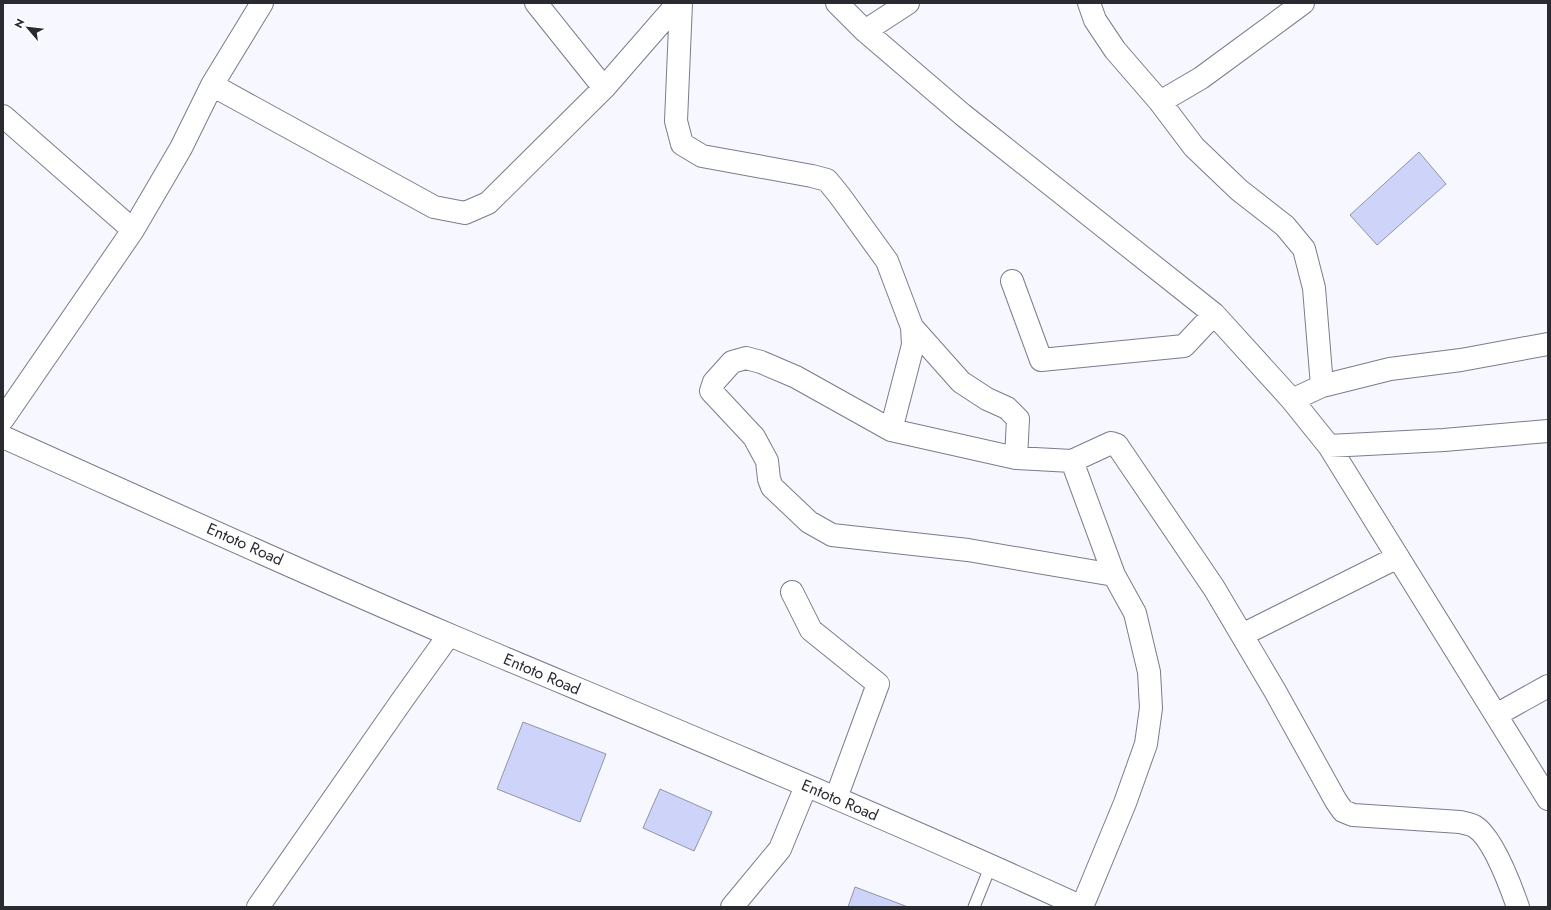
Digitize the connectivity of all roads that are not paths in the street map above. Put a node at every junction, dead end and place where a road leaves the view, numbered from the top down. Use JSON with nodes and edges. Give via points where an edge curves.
{"nodes":[{"id":1,"x":262,"y":3,"type":"edge"},
{"id":2,"x":536,"y":3,"type":"edge"},
{"id":3,"x":680,"y":3,"type":"edge"},
{"id":4,"x":837,"y":3,"type":"edge"},
{"id":5,"x":908,"y":3,"type":"edge"},
{"id":6,"x":1089,"y":3,"type":"edge"},
{"id":7,"x":1303,"y":3,"type":"edge"},
{"id":8,"x":865,"y":31,"type":"junction"},
{"id":9,"x":212,"y":85,"type":"junction"},
{"id":10,"x":604,"y":88,"type":"junction"},
{"id":11,"x":1160,"y":102,"type":"junction"},
{"id":12,"x":3,"y":116,"type":"edge"},
{"id":13,"x":133,"y":230,"type":"junction"},
{"id":14,"x":1012,"y":281,"type":"dead end"},
{"id":15,"x":1214,"y":314,"type":"junction"},
{"id":16,"x":912,"y":327,"type":"junction"},
{"id":17,"x":1548,"y":344,"type":"edge"},
{"id":18,"x":1322,"y":386,"type":"junction"},
{"id":19,"x":1292,"y":400,"type":"junction"},
{"id":20,"x":3,"y":419,"type":"edge"},
{"id":21,"x":891,"y":430,"type":"junction"},
{"id":22,"x":1548,"y":431,"type":"edge"},
{"id":23,"x":3,"y":437,"type":"edge"},
{"id":24,"x":1329,"y":446,"type":"junction"},
{"id":25,"x":1016,"y":458,"type":"junction"},
{"id":26,"x":1072,"y":461,"type":"junction"},
{"id":27,"x":1398,"y":557,"type":"junction"},
{"id":28,"x":1114,"y":574,"type":"junction"},
{"id":29,"x":792,"y":592,"type":"dead end"},
{"id":30,"x":449,"y":635,"type":"junction"},
{"id":31,"x":1242,"y":635,"type":"junction"},
{"id":32,"x":1548,"y":686,"type":"edge"},
{"id":33,"x":1496,"y":715,"type":"junction"},
{"id":34,"x":806,"y":786,"type":"junction"},
{"id":35,"x":836,"y":798,"type":"junction"},
{"id":36,"x":1548,"y":799,"type":"edge"},
{"id":37,"x":990,"y":865,"type":"junction"},
{"id":38,"x":258,"y":907,"type":"edge"},
{"id":39,"x":732,"y":907,"type":"edge"},
{"id":40,"x":974,"y":907,"type":"edge"},
{"id":41,"x":1082,"y":907,"type":"edge"},
{"id":42,"x":1518,"y":907,"type":"edge"}],
"edges":[{"from":1,"to":9,"type":"street"},
{"from":2,"to":10,"type":"street"},
{"from":3,"to":10,"type":"street"},
{"from":3,"to":16,"type":"street","via":[[676,121],[682,144],[702,156],[827,180],[887,261]]},
{"from":4,"to":8,"type":"street"},
{"from":5,"to":8,"type":"street"},
{"from":6,"to":11,"type":"street","via":[[1094,20],[1114,50]]},
{"from":7,"to":11,"type":"street","via":[[1201,78]]},
{"from":8,"to":15,"type":"street","via":[[963,115]]},
{"from":9,"to":10,"type":"street","via":[[434,207],[465,213],[488,204]]},
{"from":9,"to":13,"type":"street","via":[[181,148]]},
{"from":11,"to":18,"type":"street","via":[[1194,147],[1239,190],[1285,226],[1304,249],[1314,288]]},
{"from":12,"to":13,"type":"street"},
{"from":13,"to":20,"type":"street"},
{"from":14,"to":15,"type":"street","via":[[1041,360],[1184,346]]},
{"from":15,"to":19,"type":"street"},
{"from":16,"to":21,"type":"street","via":[[913,345]]},
{"from":16,"to":25,"type":"street","via":[[961,382],[987,399],[1007,408],[1018,419]]},
{"from":17,"to":18,"type":"street","via":[[1462,360],[1390,369]]},
{"from":18,"to":19,"type":"street"},
{"from":19,"to":24,"type":"street"},
{"from":21,"to":25,"type":"street"},
{"from":21,"to":28,"type":"street","via":[[796,377],[746,358],[732,362],[714,382],[711,391],[754,437],[767,461],[772,487],[809,522],[832,535],[968,550]]},
{"from":22,"to":24,"type":"street"},
{"from":23,"to":30,"type":"street","name":"Entoto Road"},
{"from":24,"to":27,"type":"street"},
{"from":25,"to":26,"type":"street"},
{"from":26,"to":28,"type":"street"},
{"from":26,"to":31,"type":"street","via":[[1110,443],[1117,445],[1214,588]]},
{"from":27,"to":31,"type":"street"},
{"from":27,"to":33,"type":"street"},
{"from":28,"to":41,"type":"street","via":[[1135,613],[1149,672],[1151,708],[1146,744],[1128,796]]},
{"from":29,"to":35,"type":"street","via":[[810,630],[878,684]]},
{"from":30,"to":34,"type":"street","name":"Entoto Road"},
{"from":30,"to":38,"type":"street"},
{"from":31,"to":42,"type":"street","via":[[1343,811],[1352,815],[1460,822],[1474,826],[1483,834],[1501,864]]},
{"from":32,"to":33,"type":"street"},
{"from":33,"to":36,"type":"street"},
{"from":34,"to":35,"type":"street","name":"Entoto Road"},
{"from":34,"to":39,"type":"street","via":[[780,849]]},
{"from":35,"to":37,"type":"street","name":"Entoto Road"},
{"from":37,"to":40,"type":"lane"},
{"from":37,"to":41,"type":"street","name":"Entoto Road"}]}
